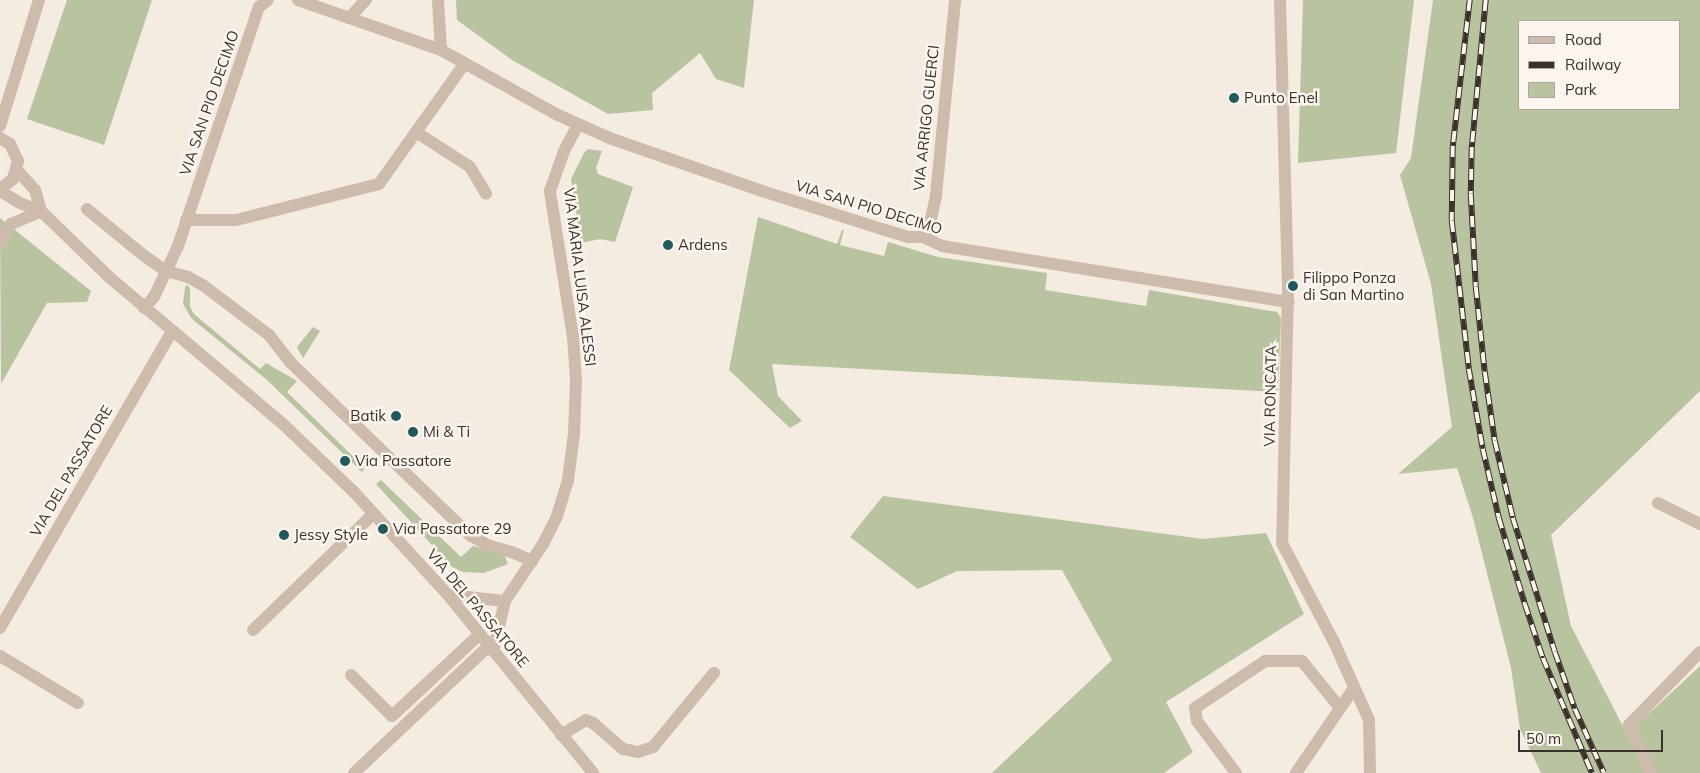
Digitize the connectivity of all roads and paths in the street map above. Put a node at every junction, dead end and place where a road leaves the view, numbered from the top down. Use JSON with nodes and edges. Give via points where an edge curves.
{"nodes":[{"id":1,"x":39,"y":0,"type":"edge"},
{"id":2,"x":267,"y":0,"type":"edge"},
{"id":3,"x":298,"y":0,"type":"edge"},
{"id":4,"x":366,"y":0,"type":"edge"},
{"id":5,"x":438,"y":0,"type":"edge"},
{"id":6,"x":954,"y":0,"type":"edge"},
{"id":7,"x":1280,"y":0,"type":"edge"},
{"id":8,"x":349,"y":18,"type":"junction"},
{"id":9,"x":441,"y":50,"type":"junction"},
{"id":10,"x":465,"y":63,"type":"junction"},
{"id":11,"x":578,"y":125,"type":"junction"},
{"id":12,"x":0,"y":126,"type":"edge"},
{"id":13,"x":416,"y":132,"type":"junction"},
{"id":14,"x":0,"y":138,"type":"edge"},
{"id":15,"x":17,"y":170,"type":"junction"},
{"id":16,"x":0,"y":190,"type":"edge"},
{"id":17,"x":486,"y":194,"type":"dead end"},
{"id":18,"x":87,"y":209,"type":"dead end"},
{"id":19,"x":42,"y":211,"type":"junction"},
{"id":20,"x":186,"y":220,"type":"junction"},
{"id":21,"x":923,"y":237,"type":"junction"},
{"id":22,"x":0,"y":244,"type":"edge"},
{"id":23,"x":166,"y":271,"type":"junction"},
{"id":24,"x":1288,"y":302,"type":"junction"},
{"id":25,"x":144,"y":308,"type":"junction"},
{"id":26,"x":172,"y":332,"type":"junction"},
{"id":27,"x":1658,"y":503,"type":"dead end"},
{"id":28,"x":374,"y":513,"type":"junction"},
{"id":29,"x":1700,"y":524,"type":"edge"},
{"id":30,"x":532,"y":561,"type":"junction"},
{"id":31,"x":448,"y":594,"type":"junction"},
{"id":32,"x":506,"y":601,"type":"junction"},
{"id":33,"x":0,"y":628,"type":"edge"},
{"id":34,"x":253,"y":630,"type":"dead end"},
{"id":35,"x":480,"y":634,"type":"junction"},
{"id":36,"x":491,"y":648,"type":"junction"},
{"id":37,"x":1700,"y":652,"type":"edge"},
{"id":38,"x":0,"y":656,"type":"edge"},
{"id":39,"x":714,"y":674,"type":"dead end"},
{"id":40,"x":351,"y":675,"type":"dead end"},
{"id":41,"x":1354,"y":688,"type":"junction"},
{"id":42,"x":78,"y":703,"type":"dead end"},
{"id":43,"x":1340,"y":708,"type":"junction"},
{"id":44,"x":561,"y":735,"type":"junction"},
{"id":45,"x":354,"y":773,"type":"edge"},
{"id":46,"x":593,"y":773,"type":"edge"},
{"id":47,"x":1236,"y":773,"type":"edge"},
{"id":48,"x":1296,"y":773,"type":"edge"},
{"id":49,"x":1370,"y":773,"type":"edge"},
{"id":50,"x":1651,"y":773,"type":"edge"}],
"edges":[{"from":1,"to":12,"type":"street"},
{"from":2,"to":20,"type":"street","name":"VIA SAN PIO DECIMO","via":[[256,15]]},
{"from":3,"to":8,"type":"street","name":"VIA SAN PIO DECIMO"},
{"from":4,"to":8,"type":"street"},
{"from":5,"to":9,"type":"street"},
{"from":6,"to":21,"type":"street","name":"VIA ARRIGO GUERCI","via":[[936,195],[930,224]]},
{"from":7,"to":24,"type":"street","name":"VIA RONCATA"},
{"from":8,"to":9,"type":"street","name":"VIA SAN PIO DECIMO"},
{"from":9,"to":10,"type":"street","name":"VIA SAN PIO DECIMO"},
{"from":10,"to":11,"type":"street","name":"VIA SAN PIO DECIMO"},
{"from":10,"to":13,"type":"street"},
{"from":11,"to":21,"type":"street","name":"VIA SAN PIO DECIMO","via":[[762,191],[909,237]]},
{"from":11,"to":30,"type":"street","name":"VIA MARIA LUISA ALESSI","via":[[564,151],[550,191],[573,337],[576,379],[573,443],[568,480],[557,516]]},
{"from":13,"to":17,"type":"street","via":[[470,167]]},
{"from":13,"to":20,"type":"street","via":[[379,184],[236,220]]},
{"from":14,"to":15,"type":"street","via":[[15,152]]},
{"from":15,"to":16,"type":"street","via":[[13,179]]},
{"from":15,"to":19,"type":"street","name":"VIA DEL PASSATORE","via":[[35,190]]},
{"from":16,"to":19,"type":"street","name":"VIA DEL PASSATORE","via":[[20,203]]},
{"from":18,"to":23,"type":"street"},
{"from":19,"to":22,"type":"street","via":[[11,224]]},
{"from":19,"to":25,"type":"street","name":"VIA DEL PASSATORE"},
{"from":20,"to":23,"type":"street","name":"VIA SAN PIO DECIMO"},
{"from":21,"to":24,"type":"street","name":"VIA SAN PIO DECIMO","via":[[942,246]]},
{"from":23,"to":25,"type":"street","name":"VIA SAN PIO DECIMO","via":[[154,297]]},
{"from":23,"to":30,"type":"street","via":[[204,286],[269,335],[290,362],[470,535],[487,545]]},
{"from":24,"to":41,"type":"street","name":"VIA RONCATA","via":[[1282,543],[1334,642]]},
{"from":25,"to":26,"type":"street","name":"VIA DEL PASSATORE"},
{"from":26,"to":28,"type":"street","name":"VIA DEL PASSATORE","via":[[283,424]]},
{"from":26,"to":33,"type":"street","name":"VIA DEL PASSATORE"},
{"from":27,"to":29,"type":"street"},
{"from":28,"to":31,"type":"street","name":"VIA DEL PASSATORE"},
{"from":28,"to":34,"type":"street"},
{"from":30,"to":32,"type":"street","name":"VIA MARIA LUISA ALESSI"},
{"from":31,"to":32,"type":"street"},
{"from":31,"to":35,"type":"street","name":"VIA DEL PASSATORE"},
{"from":32,"to":36,"type":"street","name":"VIA MARIA LUISA ALESSI"},
{"from":35,"to":36,"type":"street","name":"VIA DEL PASSATORE"},
{"from":35,"to":40,"type":"street","via":[[392,716]]},
{"from":36,"to":44,"type":"street","name":"VIA DEL PASSATORE"},
{"from":36,"to":45,"type":"street"},
{"from":37,"to":50,"type":"street","via":[[1629,725]]},
{"from":38,"to":42,"type":"street"},
{"from":39,"to":44,"type":"street","via":[[654,747],[638,752],[623,749],[586,720]]},
{"from":41,"to":43,"type":"street"},
{"from":41,"to":49,"type":"street","name":"VIA RONCATA","via":[[1369,720]]},
{"from":43,"to":47,"type":"street","via":[[1302,660],[1264,661],[1195,708],[1197,721]]},
{"from":43,"to":48,"type":"street"},
{"from":44,"to":46,"type":"street","name":"VIA DEL PASSATORE"}]}
